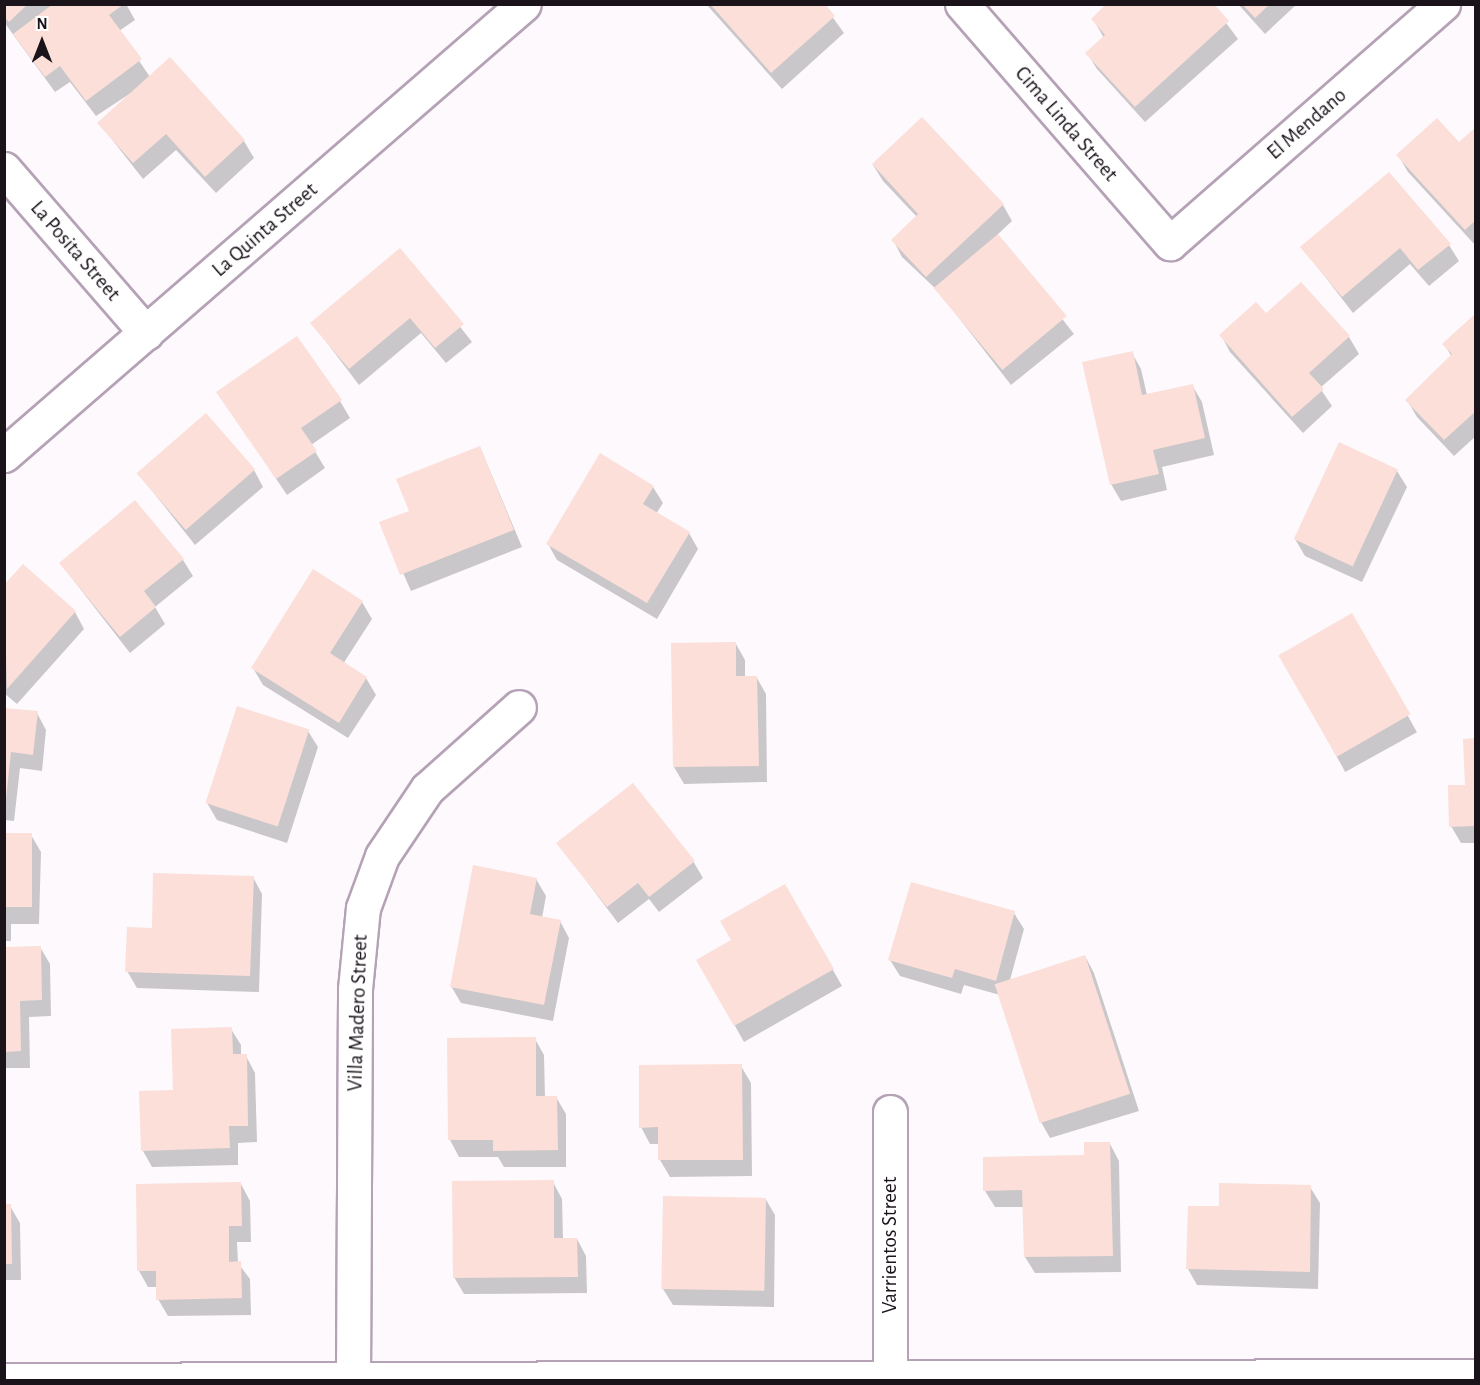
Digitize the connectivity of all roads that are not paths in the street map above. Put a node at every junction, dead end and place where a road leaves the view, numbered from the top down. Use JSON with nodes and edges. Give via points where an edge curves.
{"nodes":[{"id":1,"x":524,"y":4,"type":"edge"},
{"id":2,"x":962,"y":4,"type":"edge"},
{"id":3,"x":1443,"y":4,"type":"edge"},
{"id":4,"x":4,"y":169,"type":"edge"},
{"id":5,"x":1170,"y":243,"type":"joint"},
{"id":6,"x":146,"y":333,"type":"junction"},
{"id":7,"x":4,"y":455,"type":"edge"},
{"id":8,"x":519,"y":707,"type":"dead end"},
{"id":9,"x":890,"y":1112,"type":"dead end"},
{"id":10,"x":1476,"y":1376,"type":"edge"},
{"id":11,"x":353,"y":1378,"type":"junction"},
{"id":12,"x":890,"y":1378,"type":"junction"},
{"id":13,"x":4,"y":1380,"type":"edge"}],
"edges":[{"from":1,"to":6,"type":"street","name":"La Quinta Street"},
{"from":2,"to":5,"type":"street","name":"Cima Linda Street"},
{"from":3,"to":5,"type":"street","name":"El Mendano"},
{"from":4,"to":6,"type":"street","name":"La Posita Street"},
{"from":6,"to":7,"type":"street","name":"La Quinta Street"},
{"from":8,"to":11,"type":"street","name":"Villa Madero Street","via":[[427,789],[382,856],[363,908],[355,989]]},
{"from":9,"to":12,"type":"street","name":"Varrientos Street"},
{"from":10,"to":12,"type":"street"},
{"from":11,"to":12,"type":"street"},
{"from":11,"to":13,"type":"street"}]}
